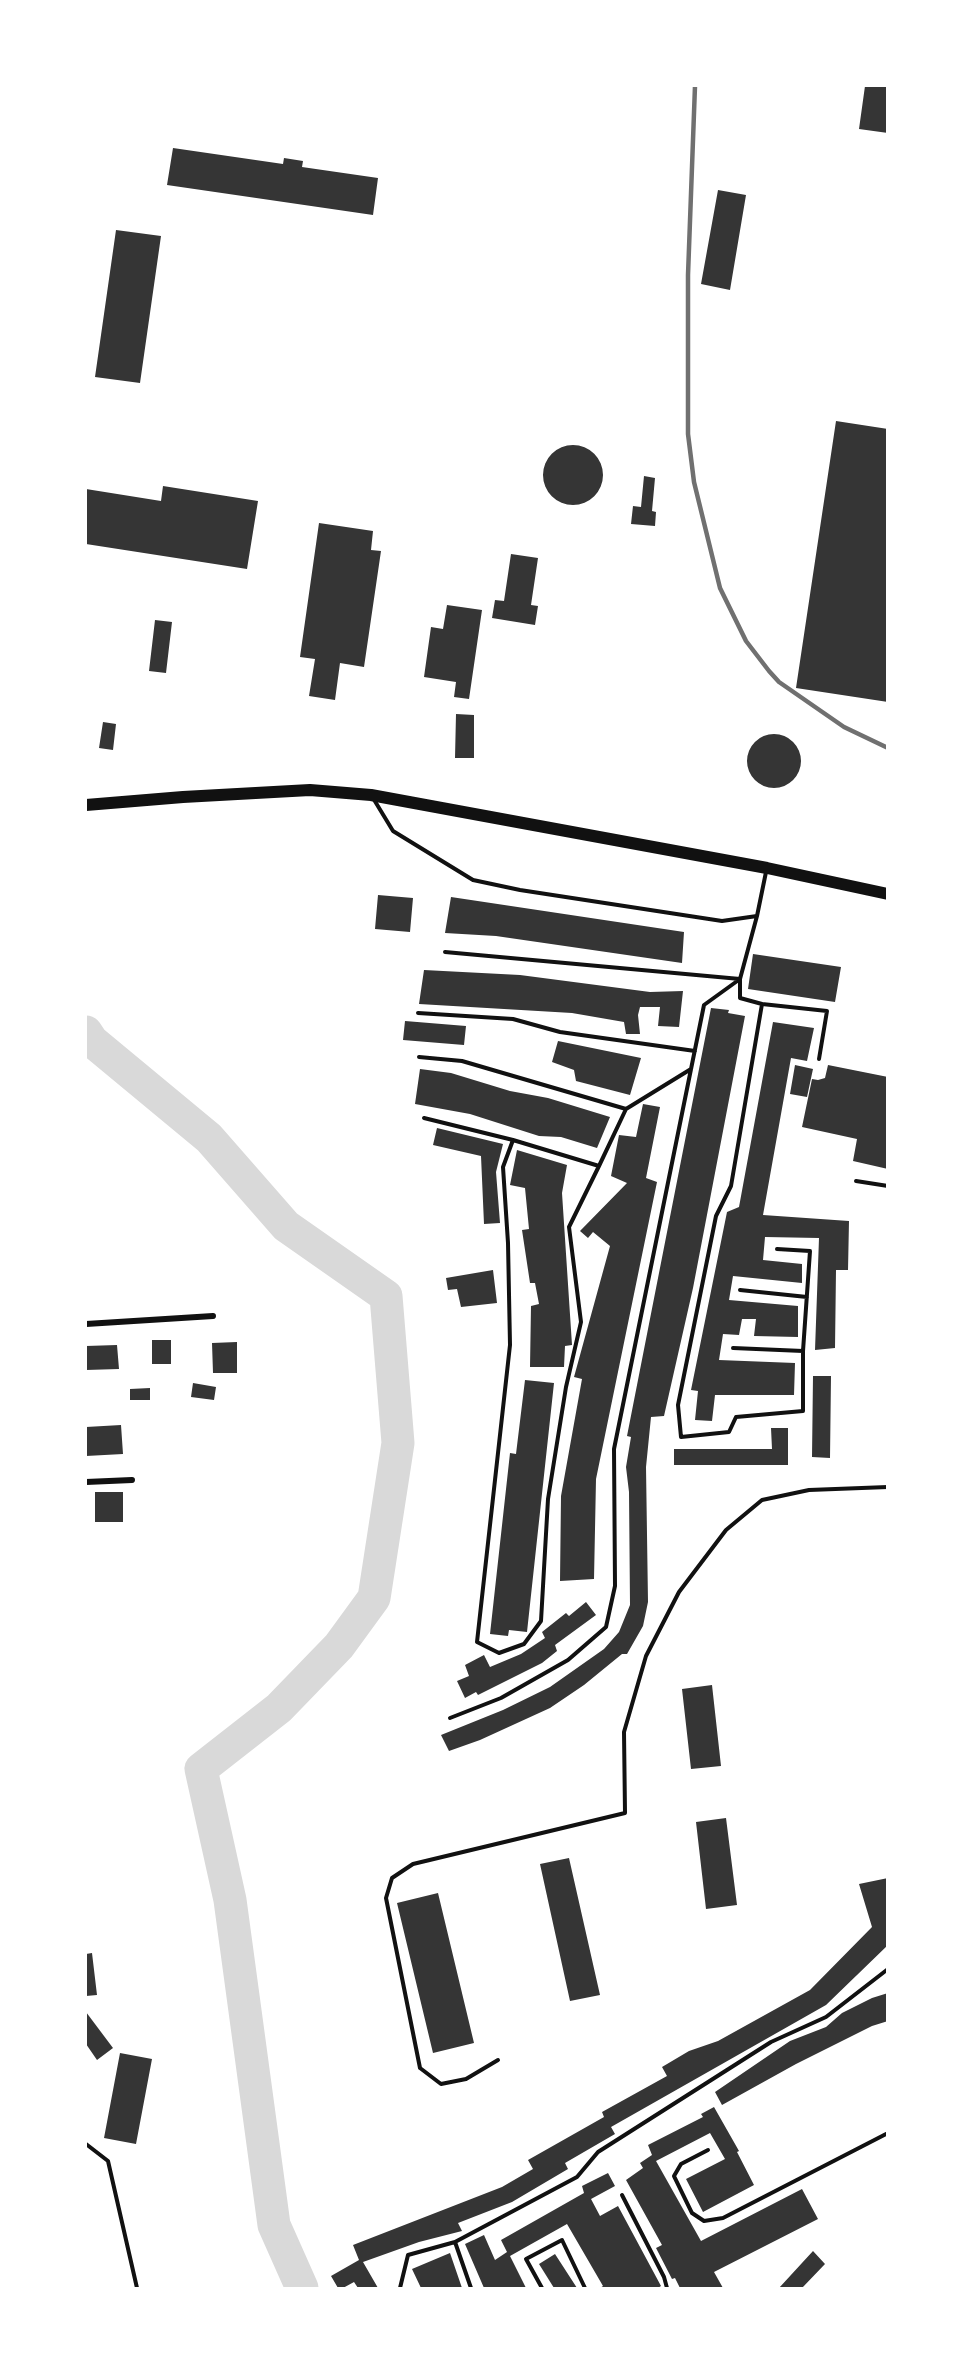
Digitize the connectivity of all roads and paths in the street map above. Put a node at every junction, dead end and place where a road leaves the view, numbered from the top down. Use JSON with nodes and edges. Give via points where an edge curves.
{"nodes":[{"id":1,"x":371,"y":795,"type":"junction"},
{"id":2,"x":86,"y":805,"type":"edge"},
{"id":3,"x":767,"y":868,"type":"junction"},
{"id":4,"x":888,"y":894,"type":"edge"},
{"id":5,"x":757,"y":916,"type":"junction"},
{"id":6,"x":445,"y":952,"type":"dead end"},
{"id":7,"x":740,"y":979,"type":"junction"},
{"id":8,"x":762,"y":1004,"type":"junction"},
{"id":9,"x":418,"y":1013,"type":"dead end"},
{"id":10,"x":694,"y":1051,"type":"junction"},
{"id":11,"x":419,"y":1057,"type":"dead end"},
{"id":12,"x":819,"y":1059,"type":"dead end"},
{"id":13,"x":691,"y":1069,"type":"junction"},
{"id":14,"x":626,"y":1109,"type":"junction"},
{"id":15,"x":424,"y":1118,"type":"dead end"},
{"id":16,"x":513,"y":1140,"type":"junction"},
{"id":17,"x":599,"y":1166,"type":"junction"},
{"id":18,"x":856,"y":1181,"type":"dead end"},
{"id":19,"x":888,"y":1186,"type":"edge"},
{"id":20,"x":777,"y":1249,"type":"dead end"},
{"id":21,"x":740,"y":1290,"type":"dead end"},
{"id":22,"x":807,"y":1297,"type":"junction"},
{"id":23,"x":213,"y":1316,"type":"dead end"},
{"id":24,"x":86,"y":1324,"type":"edge"},
{"id":25,"x":733,"y":1348,"type":"dead end"},
{"id":26,"x":803,"y":1351,"type":"junction"},
{"id":27,"x":132,"y":1479,"type":"dead end"},
{"id":28,"x":86,"y":1482,"type":"edge"},
{"id":29,"x":888,"y":1487,"type":"edge"},
{"id":30,"x":450,"y":1718,"type":"dead end"},
{"id":31,"x":888,"y":1969,"type":"edge"},
{"id":32,"x":498,"y":2060,"type":"dead end"},
{"id":33,"x":888,"y":2133,"type":"edge"},
{"id":34,"x":86,"y":2145,"type":"edge"},
{"id":35,"x":708,"y":2150,"type":"dead end"},
{"id":36,"x":622,"y":2194,"type":"dead end"},
{"id":37,"x":455,"y":2242,"type":"junction"},
{"id":38,"x":137,"y":2289,"type":"edge"},
{"id":39,"x":400,"y":2289,"type":"edge"},
{"id":40,"x":471,"y":2289,"type":"edge"},
{"id":41,"x":542,"y":2289,"type":"edge"},
{"id":42,"x":585,"y":2289,"type":"edge"},
{"id":43,"x":668,"y":2289,"type":"edge"}],
"edges":[{"from":1,"to":2,"type":"main road","via":[[310,790]]},
{"from":1,"to":3,"type":"main road"},
{"from":1,"to":5,"type":"lane","via":[[393,831],[473,880],[722,921]]},
{"from":3,"to":4,"type":"main road"},
{"from":3,"to":5,"type":"lane"},
{"from":5,"to":7,"type":"lane"},
{"from":6,"to":7,"type":"lane"},
{"from":7,"to":8,"type":"lane","via":[[740,998]]},
{"from":7,"to":10,"type":"lane","via":[[704,1005]]},
{"from":8,"to":12,"type":"lane","via":[[827,1011]]},
{"from":8,"to":26,"type":"lane","via":[[731,1186],[716,1216],[678,1405],[681,1437],[729,1432],[736,1417],[803,1411]]},
{"from":9,"to":10,"type":"lane","via":[[513,1019],[561,1032]]},
{"from":10,"to":13,"type":"lane"},
{"from":11,"to":14,"type":"lane","via":[[462,1061]]},
{"from":13,"to":14,"type":"lane"},
{"from":13,"to":30,"type":"lane","via":[[614,1449],[615,1586],[606,1627],[568,1660],[501,1698]]},
{"from":14,"to":17,"type":"lane"},
{"from":15,"to":16,"type":"lane"},
{"from":16,"to":17,"type":"lane"},
{"from":16,"to":17,"type":"lane","via":[[503,1167],[510,1345],[477,1642],[499,1653],[524,1644],[541,1621],[548,1499],[580,1322],[569,1227]]},
{"from":18,"to":19,"type":"lane"},
{"from":20,"to":22,"type":"lane","via":[[810,1251]]},
{"from":21,"to":22,"type":"lane"},
{"from":22,"to":26,"type":"lane"},
{"from":23,"to":24,"type":"street"},
{"from":25,"to":26,"type":"lane"},
{"from":27,"to":28,"type":"street"},
{"from":29,"to":32,"type":"lane","via":[[809,1490],[762,1500],[726,1530],[679,1592],[646,1656],[624,1732],[625,1813],[413,1864],[392,1878],[386,1898],[420,2068],[441,2084],[466,2079]]},
{"from":31,"to":37,"type":"lane","via":[[826,2017],[771,2042],[598,2152],[578,2177]]},
{"from":33,"to":35,"type":"lane","via":[[723,2218],[704,2222],[693,2212],[674,2176],[681,2164]]},
{"from":34,"to":38,"type":"lane","via":[[108,2161]]},
{"from":36,"to":43,"type":"lane"},
{"from":37,"to":39,"type":"lane","via":[[408,2255]]},
{"from":37,"to":40,"type":"lane"},
{"from":41,"to":42,"type":"lane","via":[[526,2259],[562,2240]]}]}
